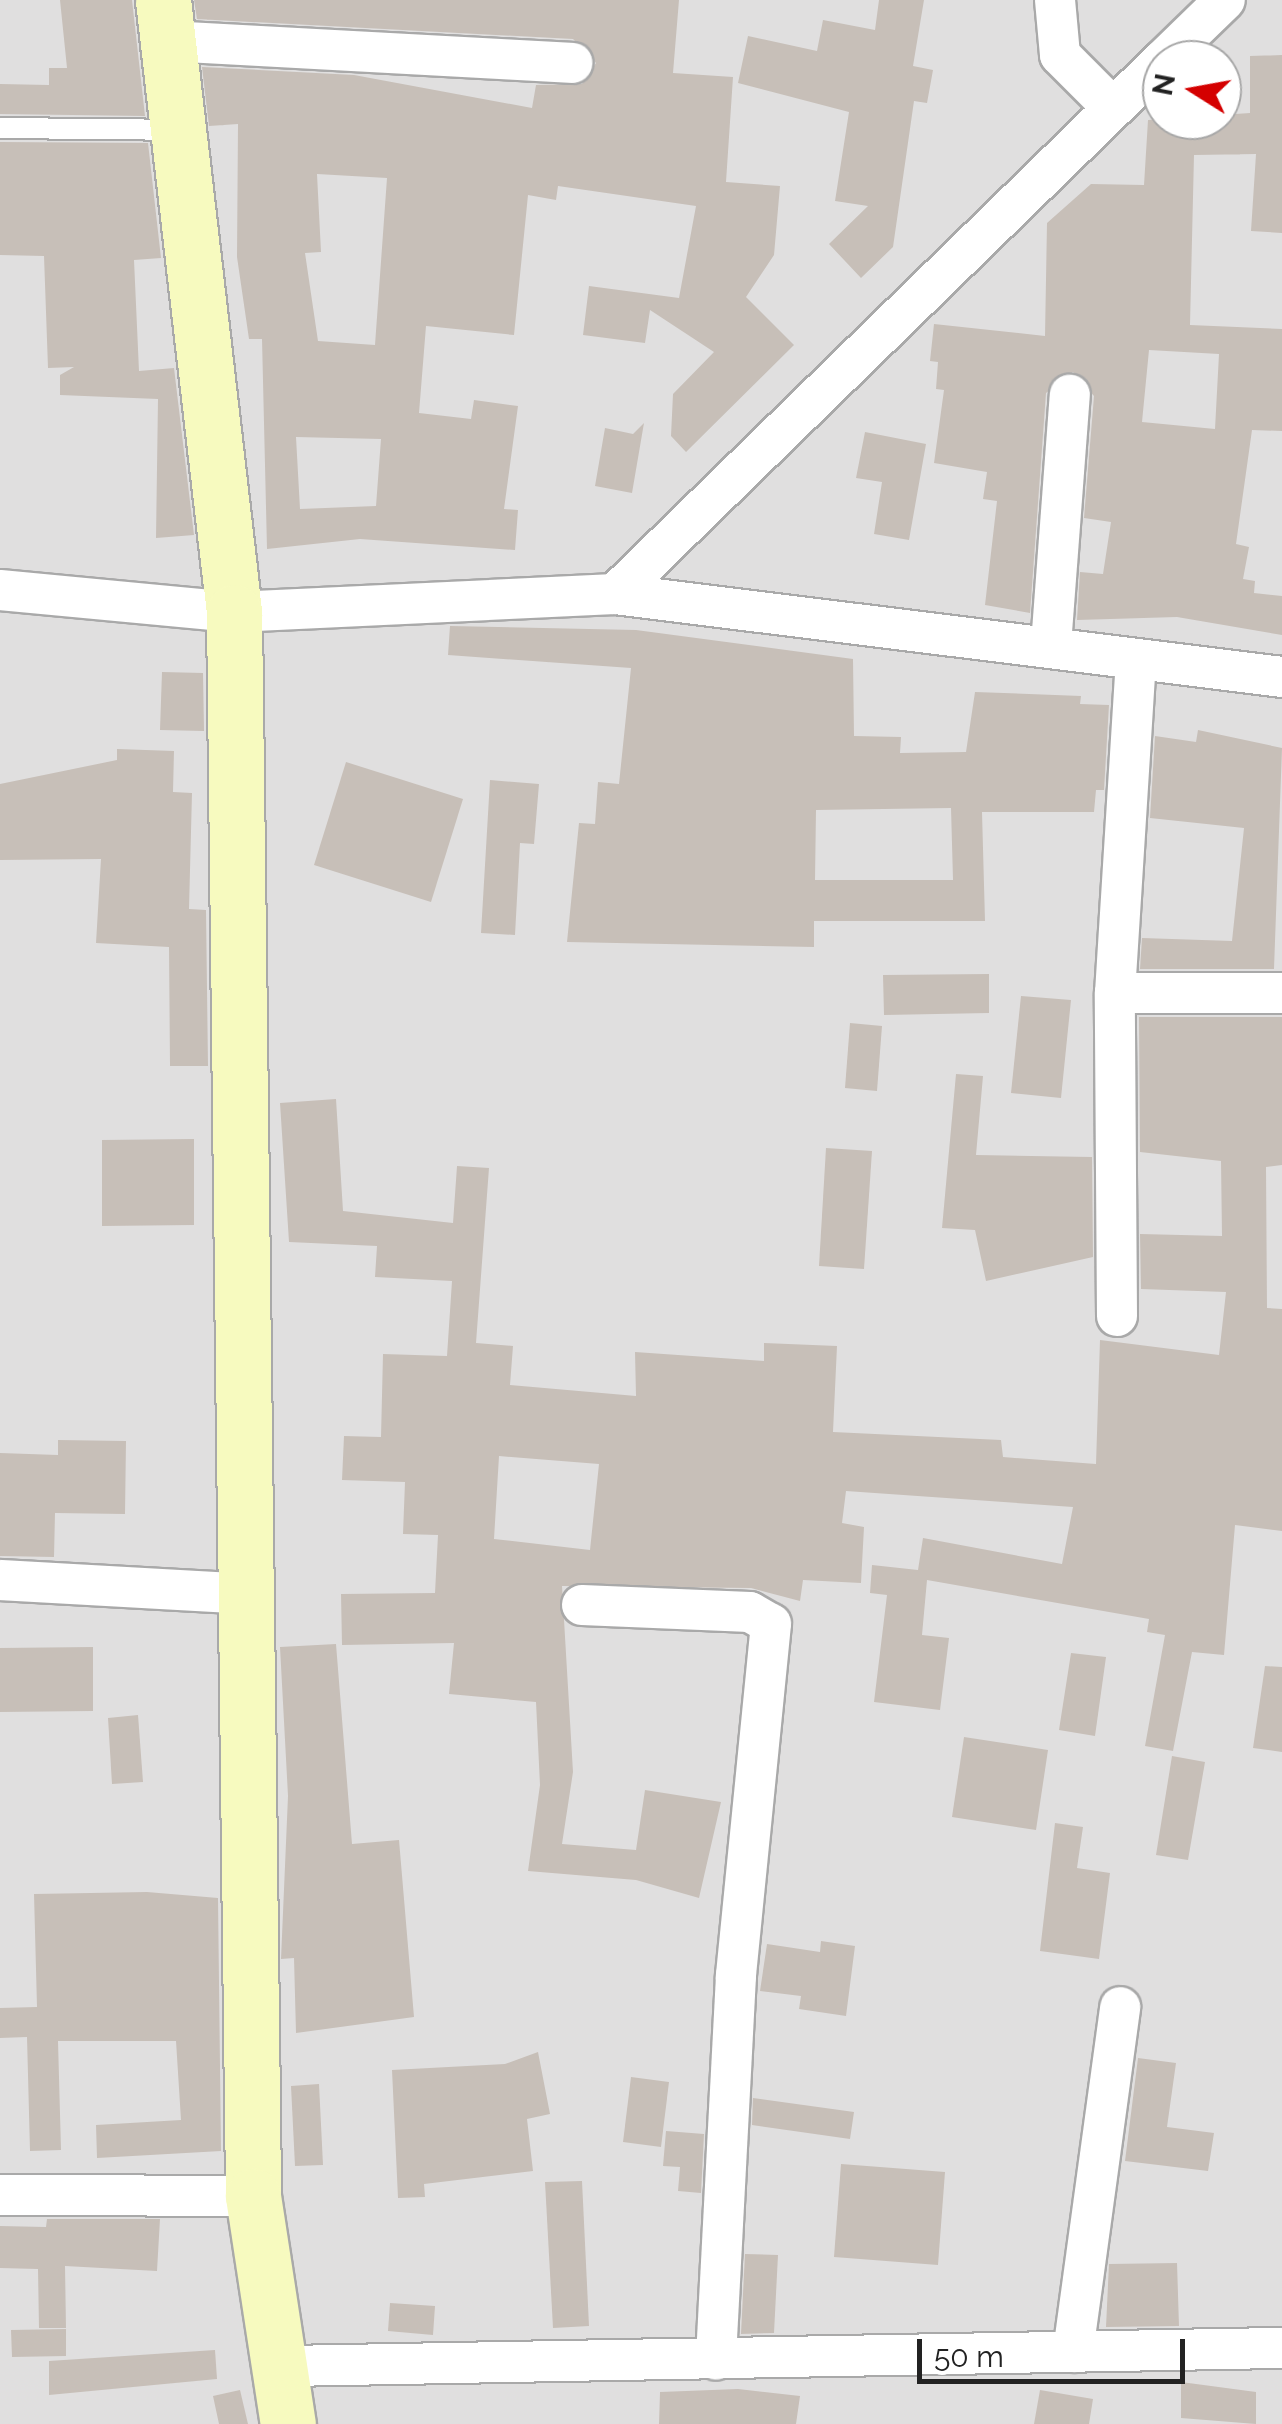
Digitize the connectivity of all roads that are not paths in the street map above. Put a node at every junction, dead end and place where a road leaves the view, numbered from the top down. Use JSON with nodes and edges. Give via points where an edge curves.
{"nodes":[{"id":1,"x":1055,"y":0,"type":"edge"},
{"id":2,"x":1225,"y":0,"type":"edge"},
{"id":3,"x":166,"y":20,"type":"edge"},
{"id":4,"x":1183,"y":40,"type":"edge"},
{"id":5,"x":572,"y":63,"type":"dead end"},
{"id":6,"x":1142,"y":80,"type":"edge"},
{"id":7,"x":1113,"y":108,"type":"junction"},
{"id":8,"x":0,"y":128,"type":"edge"},
{"id":9,"x":180,"y":130,"type":"junction"},
{"id":10,"x":1070,"y":395,"type":"dead end"},
{"id":11,"x":0,"y":590,"type":"edge"},
{"id":12,"x":615,"y":594,"type":"junction"},
{"id":13,"x":234,"y":612,"type":"junction"},
{"id":14,"x":1051,"y":645,"type":"junction"},
{"id":15,"x":1136,"y":660,"type":"junction"},
{"id":16,"x":1282,"y":677,"type":"edge"},
{"id":17,"x":1115,"y":993,"type":"junction"},
{"id":18,"x":1282,"y":993,"type":"edge"},
{"id":19,"x":1117,"y":1316,"type":"dead end"},
{"id":20,"x":0,"y":1580,"type":"edge"},
{"id":21,"x":253,"y":1594,"type":"junction"},
{"id":22,"x":582,"y":1606,"type":"dead end"},
{"id":23,"x":1120,"y":2006,"type":"dead end"},
{"id":24,"x":0,"y":2195,"type":"edge"},
{"id":25,"x":253,"y":2196,"type":"junction"},
{"id":26,"x":1282,"y":2348,"type":"edge"},
{"id":27,"x":1073,"y":2352,"type":"junction"},
{"id":28,"x":716,"y":2359,"type":"junction"},
{"id":29,"x":286,"y":2366,"type":"junction"},
{"id":30,"x":288,"y":2424,"type":"edge"}],
"edges":[{"from":1,"to":7,"type":"street","via":[[1060,55]]},
{"from":2,"to":4,"type":"street"},
{"from":3,"to":5,"type":"street"},
{"from":3,"to":9,"type":"street"},
{"from":6,"to":7,"type":"street"},
{"from":7,"to":12,"type":"street"},
{"from":8,"to":9,"type":"lane"},
{"from":9,"to":13,"type":"street"},
{"from":10,"to":14,"type":"street"},
{"from":11,"to":13,"type":"street"},
{"from":12,"to":13,"type":"street"},
{"from":12,"to":14,"type":"street"},
{"from":13,"to":21,"type":"street"},
{"from":14,"to":15,"type":"street"},
{"from":15,"to":16,"type":"street"},
{"from":15,"to":17,"type":"street"},
{"from":17,"to":18,"type":"street"},
{"from":17,"to":19,"type":"street"},
{"from":20,"to":21,"type":"street"},
{"from":21,"to":25,"type":"street"},
{"from":22,"to":28,"type":"street","via":[[750,1612],[770,1624],[736,1976]]},
{"from":23,"to":27,"type":"street"},
{"from":24,"to":25,"type":"street"},
{"from":25,"to":29,"type":"street"},
{"from":26,"to":27,"type":"street"},
{"from":27,"to":28,"type":"street"},
{"from":28,"to":29,"type":"street"},
{"from":29,"to":30,"type":"street"}]}
